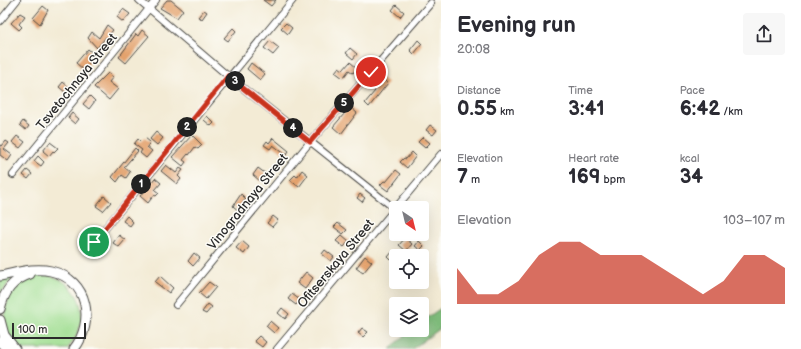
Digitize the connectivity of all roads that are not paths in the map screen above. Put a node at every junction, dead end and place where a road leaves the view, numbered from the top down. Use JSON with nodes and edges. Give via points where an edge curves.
{"nodes":[{"id":1,"x":17,"y":0,"type":"edge"},
{"id":2,"x":139,"y":0,"type":"edge"},
{"id":3,"x":156,"y":0,"type":"edge"},
{"id":4,"x":292,"y":0,"type":"edge"},
{"id":5,"x":431,"y":3,"type":"dead end"},
{"id":6,"x":149,"y":8,"type":"junction"},
{"id":7,"x":0,"y":21,"type":"edge"},
{"id":8,"x":228,"y":76,"type":"junction"},
{"id":9,"x":310,"y":142,"type":"junction"},
{"id":10,"x":441,"y":154,"type":"edge"},
{"id":11,"x":13,"y":175,"type":"dead end"},
{"id":12,"x":402,"y":201,"type":"edge"},
{"id":13,"x":389,"y":204,"type":"edge"},
{"id":14,"x":389,"y":216,"type":"edge"},
{"id":15,"x":94,"y":242,"type":"dead end"},
{"id":16,"x":39,"y":270,"type":"junction"},
{"id":17,"x":0,"y":276,"type":"edge"},
{"id":18,"x":176,"y":305,"type":"dead end"},
{"id":19,"x":0,"y":309,"type":"edge"},
{"id":20,"x":0,"y":320,"type":"edge"},
{"id":21,"x":0,"y":342,"type":"edge"},
{"id":22,"x":8,"y":349,"type":"edge"},
{"id":23,"x":15,"y":349,"type":"edge"},
{"id":24,"x":74,"y":349,"type":"edge"},
{"id":25,"x":277,"y":349,"type":"edge"}],
"edges":[{"from":1,"to":7,"type":"street"},
{"from":2,"to":6,"type":"street"},
{"from":3,"to":6,"type":"street","name":"Tsvetochnaya Street"},
{"from":4,"to":8,"type":"street"},
{"from":5,"to":9,"type":"street","name":"Vinogradnaya Street"},
{"from":6,"to":8,"type":"street"},
{"from":6,"to":11,"type":"street","name":"Tsvetochnaya Street"},
{"from":8,"to":9,"type":"street"},
{"from":8,"to":15,"type":"street"},
{"from":9,"to":13,"type":"street"},
{"from":9,"to":18,"type":"street","name":"Vinogradnaya Street"},
{"from":10,"to":12,"type":"street","name":"Ofitserskaya Street"},
{"from":14,"to":25,"type":"street","name":"Ofitserskaya Street"},
{"from":16,"to":17,"type":"highway"},
{"from":16,"to":19,"type":"highway","via":[[20,278],[10,286]]},
{"from":16,"to":24,"type":"highway","via":[[51,271],[66,277],[82,294],[87,310],[86,321],[83,335]]},
{"from":20,"to":23,"type":"highway","via":[[4,335]]},
{"from":21,"to":22,"type":"highway"}]}
